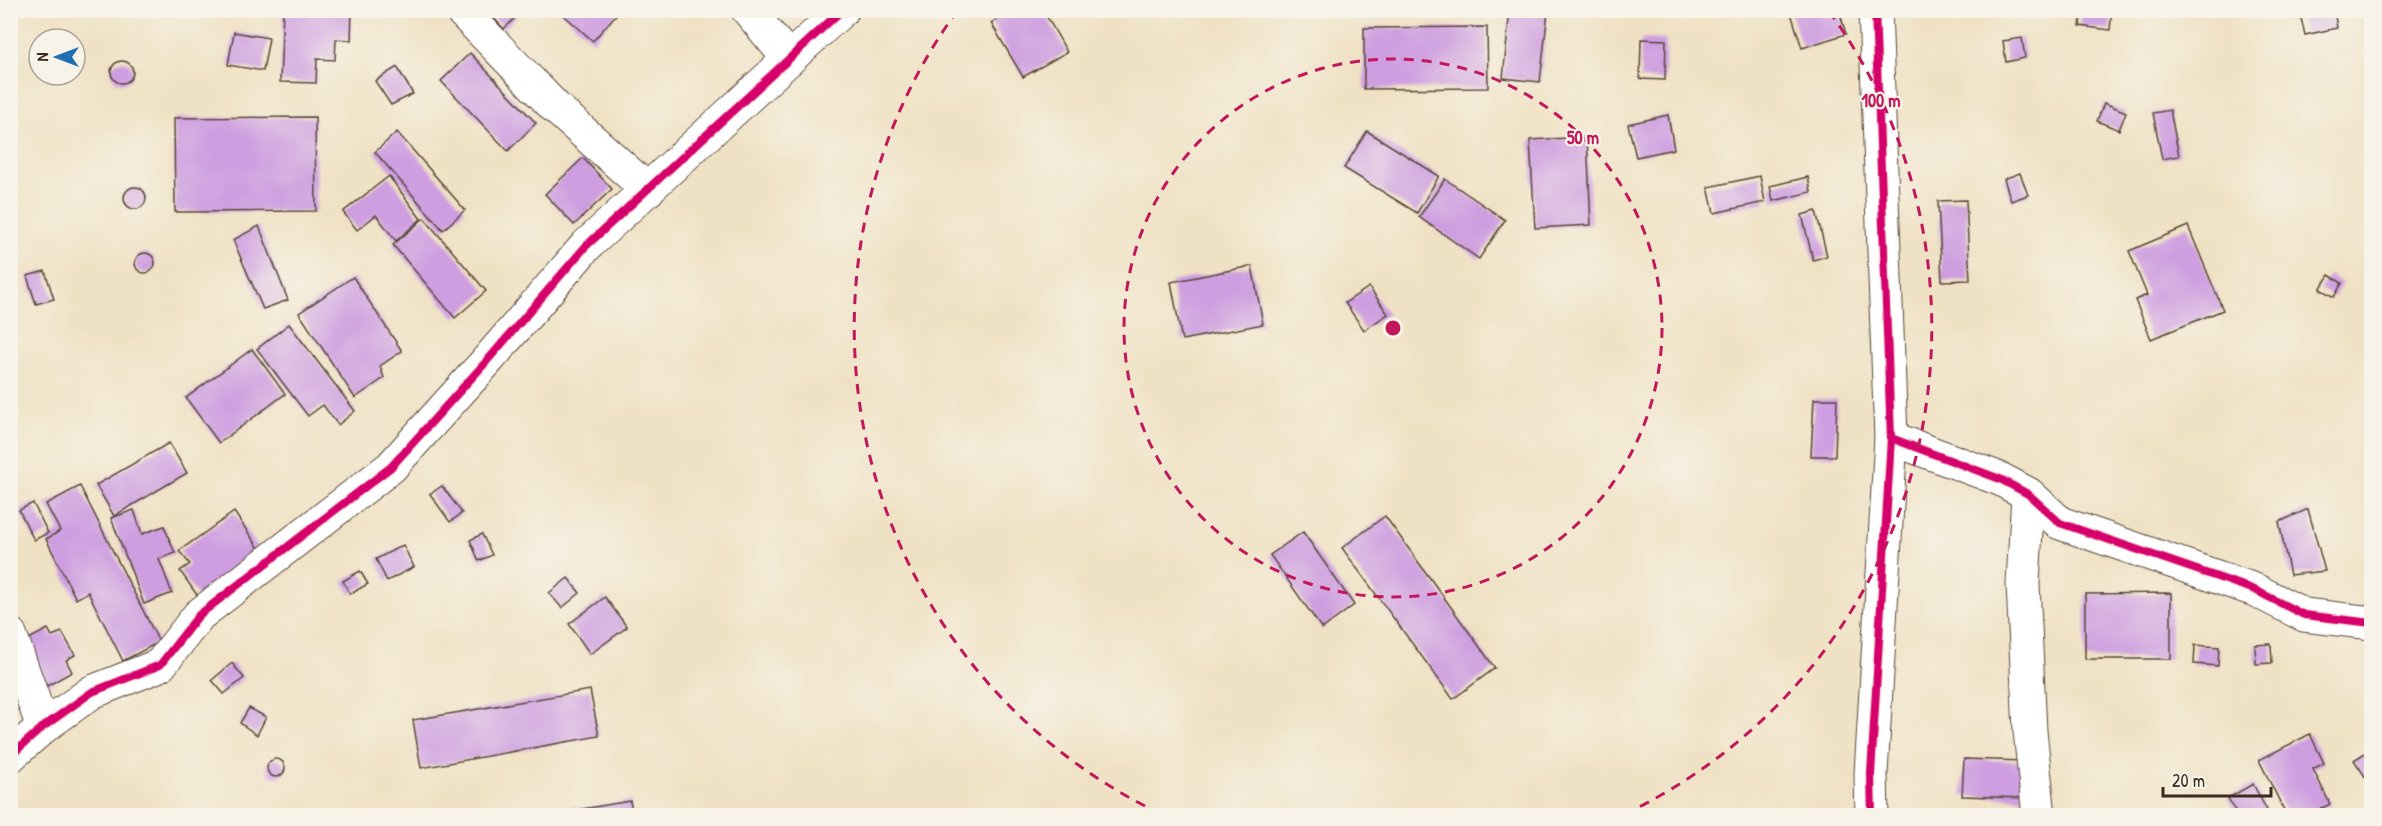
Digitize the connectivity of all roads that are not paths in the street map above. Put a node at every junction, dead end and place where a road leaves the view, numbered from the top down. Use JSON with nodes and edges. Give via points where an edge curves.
{"nodes":[{"id":1,"x":461,"y":10,"type":"edge"},
{"id":2,"x":748,"y":10,"type":"edge"},
{"id":3,"x":842,"y":10,"type":"edge"},
{"id":4,"x":1875,"y":10,"type":"edge"},
{"id":5,"x":789,"y":59,"type":"junction"},
{"id":6,"x":648,"y":190,"type":"junction"},
{"id":7,"x":1891,"y":438,"type":"junction"},
{"id":8,"x":2028,"y":494,"type":"junction"},
{"id":9,"x":2372,"y":623,"type":"edge"},
{"id":10,"x":10,"y":634,"type":"edge"},
{"id":11,"x":43,"y":728,"type":"junction"},
{"id":12,"x":10,"y":756,"type":"edge"},
{"id":13,"x":1872,"y":816,"type":"edge"},
{"id":14,"x":2039,"y":816,"type":"edge"}],
"edges":[{"from":1,"to":6,"type":"street","via":[[555,107]]},
{"from":2,"to":5,"type":"street"},
{"from":3,"to":5,"type":"street"},
{"from":4,"to":7,"type":"street"},
{"from":5,"to":6,"type":"street"},
{"from":6,"to":11,"type":"street","via":[[586,246],[391,467],[199,615],[160,665],[92,692]]},
{"from":7,"to":8,"type":"street","via":[[2000,479]]},
{"from":7,"to":13,"type":"street","via":[[1871,774]]},
{"from":8,"to":9,"type":"street","via":[[2060,523],[2255,590],[2304,615]]},
{"from":8,"to":14,"type":"street","via":[[2024,606]]},
{"from":10,"to":11,"type":"street"},
{"from":11,"to":12,"type":"street"}]}
